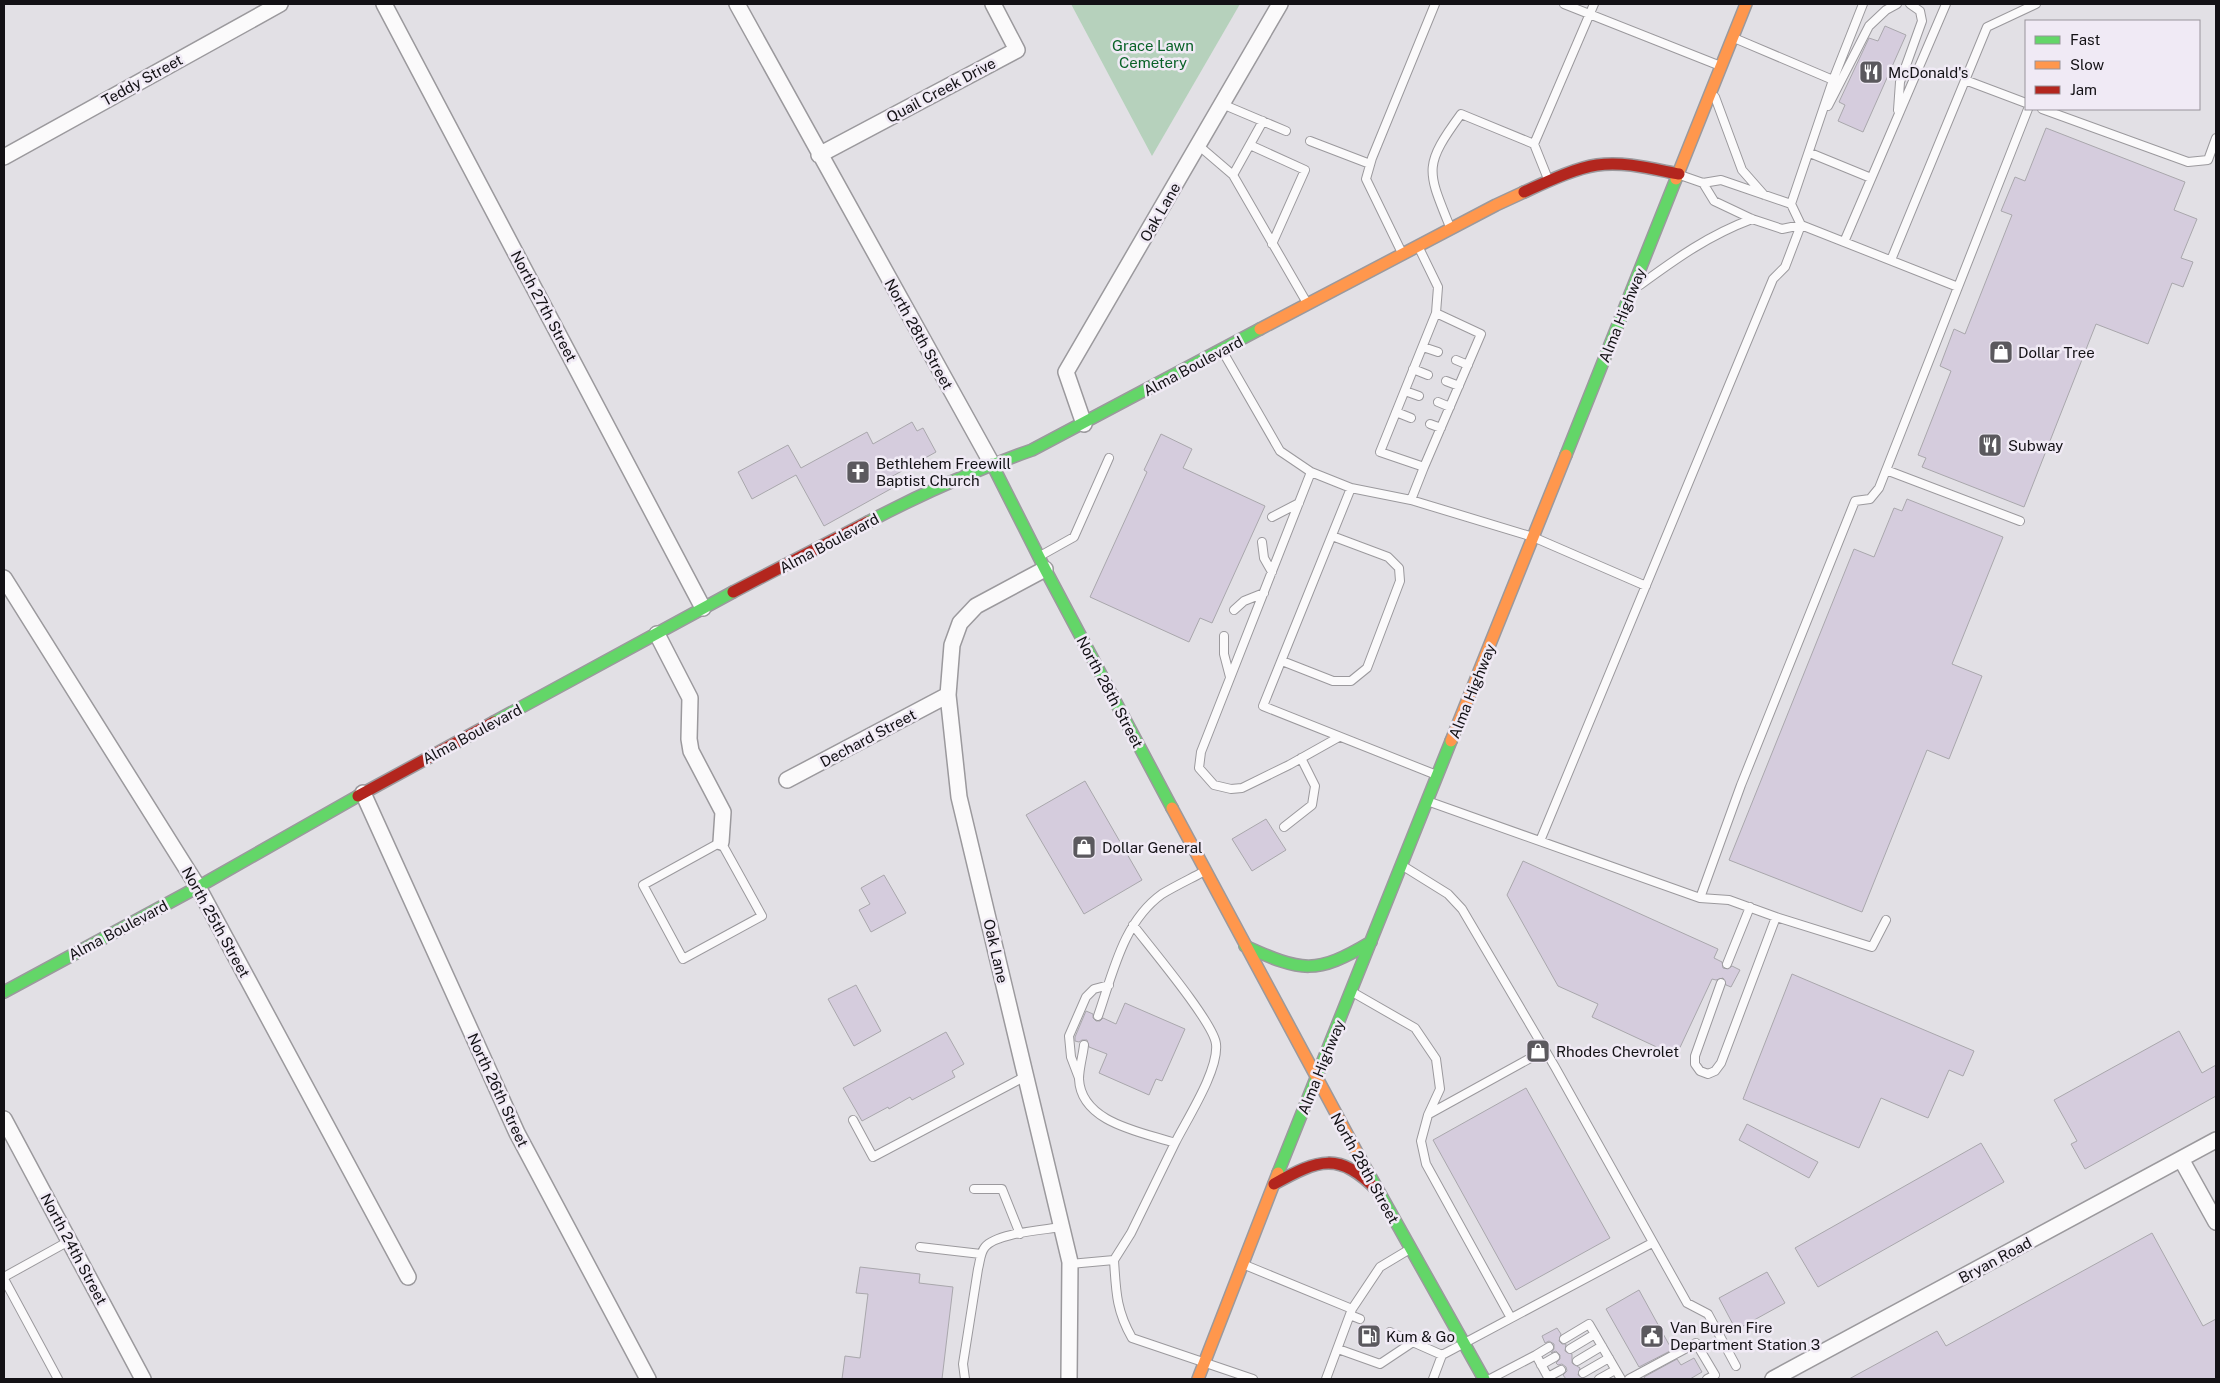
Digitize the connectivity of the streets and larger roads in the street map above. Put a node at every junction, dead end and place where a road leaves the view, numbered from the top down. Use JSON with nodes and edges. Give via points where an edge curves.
{"nodes":[{"id":1,"x":280,"y":4,"type":"edge"},
{"id":2,"x":384,"y":4,"type":"edge"},
{"id":3,"x":737,"y":4,"type":"edge"},
{"id":4,"x":993,"y":4,"type":"edge"},
{"id":5,"x":1280,"y":4,"type":"edge"},
{"id":6,"x":1745,"y":4,"type":"edge"},
{"id":7,"x":819,"y":155,"type":"junction"},
{"id":8,"x":4,"y":157,"type":"edge"},
{"id":9,"x":1679,"y":174,"type":"junction"},
{"id":10,"x":1084,"y":424,"type":"junction"},
{"id":11,"x":992,"y":464,"type":"junction"},
{"id":12,"x":1042,"y":563,"type":"junction"},
{"id":13,"x":4,"y":578,"type":"edge"},
{"id":14,"x":703,"y":608,"type":"junction"},
{"id":15,"x":657,"y":634,"type":"junction"},
{"id":16,"x":948,"y":695,"type":"junction"},
{"id":17,"x":787,"y":780,"type":"dead end"},
{"id":18,"x":363,"y":793,"type":"junction"},
{"id":19,"x":721,"y":842,"type":"road end"},
{"id":20,"x":198,"y":887,"type":"junction"},
{"id":21,"x":1371,"y":942,"type":"junction"},
{"id":22,"x":1245,"y":946,"type":"junction"},
{"id":23,"x":4,"y":992,"type":"edge"},
{"id":24,"x":1316,"y":1079,"type":"junction"},
{"id":25,"x":4,"y":1120,"type":"edge"},
{"id":26,"x":2216,"y":1140,"type":"edge"},
{"id":27,"x":2181,"y":1159,"type":"junction"},
{"id":28,"x":1274,"y":1184,"type":"junction"},
{"id":29,"x":1378,"y":1191,"type":"junction"},
{"id":30,"x":2216,"y":1222,"type":"edge"},
{"id":31,"x":408,"y":1276,"type":"dead end"},
{"id":32,"x":143,"y":1379,"type":"edge"},
{"id":33,"x":648,"y":1379,"type":"edge"},
{"id":34,"x":1069,"y":1379,"type":"edge"},
{"id":35,"x":1198,"y":1379,"type":"edge"},
{"id":36,"x":1484,"y":1379,"type":"edge"},
{"id":37,"x":1773,"y":1379,"type":"edge"}],
"edges":[{"from":1,"to":8,"type":"street","name":"Teddy Street"},
{"from":2,"to":14,"type":"street","name":"North 27th Street"},
{"from":3,"to":7,"type":"street","name":"North 28th Street"},
{"from":4,"to":7,"type":"street","name":"Quail Creek Drive","via":[[1017,50]]},
{"from":5,"to":10,"type":"street","name":"Oak Lane","via":[[1066,372]]},
{"from":6,"to":9,"type":"street","name":"Alma Highway"},
{"from":7,"to":11,"type":"street","name":"North 28th Street"},
{"from":9,"to":10,"type":"street","name":"Alma Boulevard","via":[[1631,165],[1597,165],[1549,181],[1496,205]]},
{"from":9,"to":21,"type":"street","name":"Alma Highway"},
{"from":10,"to":11,"type":"street","name":"Alma Boulevard","via":[[1032,450]]},
{"from":11,"to":12,"type":"street","name":"North 28th Street"},
{"from":11,"to":14,"type":"street","name":"Alma Boulevard","via":[[925,492]]},
{"from":12,"to":16,"type":"street","name":"Oak Lane","via":[[976,606],[960,623],[952,645]]},
{"from":12,"to":22,"type":"street","name":"North 28th Street"},
{"from":13,"to":20,"type":"street","name":"North 25th Street"},
{"from":14,"to":15,"type":"street","name":"Alma Boulevard"},
{"from":15,"to":18,"type":"street","name":"Alma Boulevard"},
{"from":15,"to":19,"type":"street","via":[[690,698],[689,739],[723,812]]},
{"from":16,"to":17,"type":"street","name":"Dechard Street"},
{"from":16,"to":34,"type":"street","name":"Oak Lane","via":[[959,797],[1070,1264]]},
{"from":18,"to":20,"type":"street","name":"Alma Boulevard"},
{"from":18,"to":33,"type":"street","name":"North 26th Street","via":[[517,1133]]},
{"from":20,"to":23,"type":"street","name":"Alma Boulevard"},
{"from":20,"to":31,"type":"street","name":"North 25th Street"},
{"from":21,"to":22,"type":"street","via":[[1343,960],[1314,969],[1296,967]]},
{"from":21,"to":24,"type":"street","name":"Alma Highway"},
{"from":22,"to":24,"type":"street","name":"North 28th Street"},
{"from":24,"to":28,"type":"street","name":"Alma Highway"},
{"from":24,"to":29,"type":"street","name":"North 28th Street"},
{"from":25,"to":32,"type":"street","name":"North 24th Street"},
{"from":26,"to":27,"type":"street","name":"Bryan Road"},
{"from":27,"to":30,"type":"street"},
{"from":27,"to":37,"type":"street","name":"Bryan Road"},
{"from":28,"to":29,"type":"street","via":[[1313,1164],[1338,1163],[1356,1170]]},
{"from":28,"to":35,"type":"street","name":"Alma Highway"},
{"from":29,"to":36,"type":"street","name":"North 28th Street"}]}
